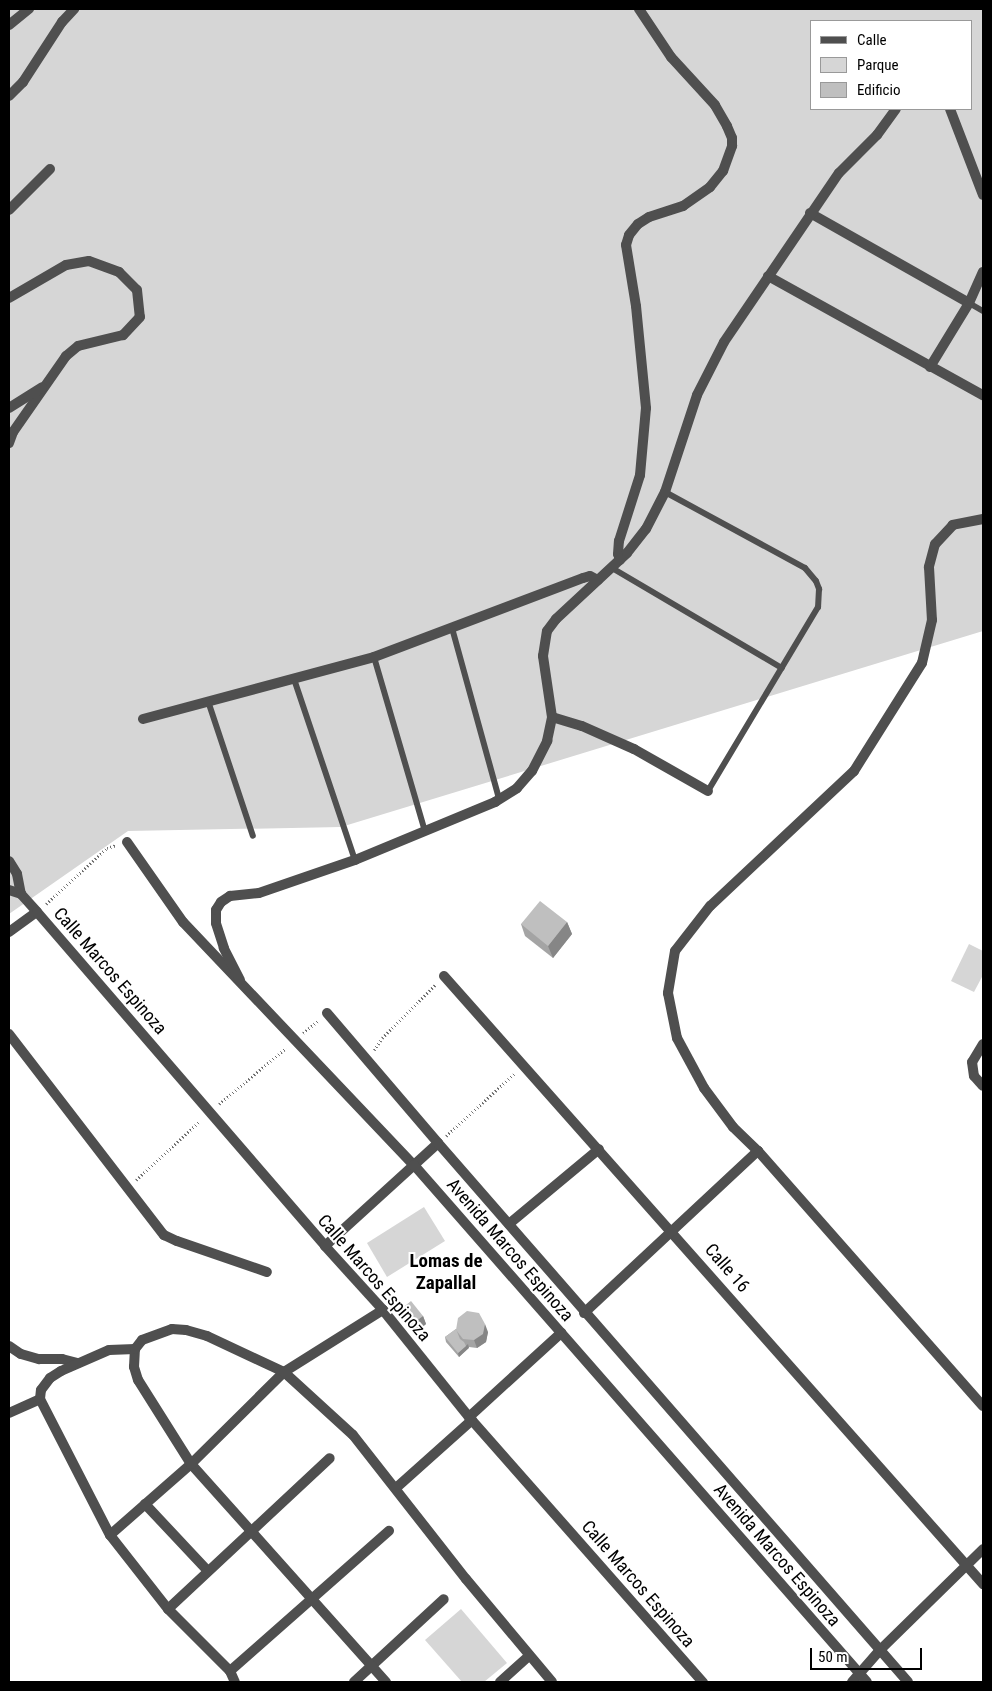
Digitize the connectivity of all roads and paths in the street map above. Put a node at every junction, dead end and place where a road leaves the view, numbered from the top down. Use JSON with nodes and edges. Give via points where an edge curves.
{"nodes":[{"id":1,"x":29,"y":9,"type":"edge"},
{"id":2,"x":74,"y":9,"type":"edge"},
{"id":3,"x":639,"y":9,"type":"edge"},
{"id":4,"x":9,"y":25,"type":"edge"},
{"id":5,"x":9,"y":96,"type":"edge"},
{"id":6,"x":895,"y":110,"type":"edge"},
{"id":7,"x":950,"y":110,"type":"edge"},
{"id":8,"x":50,"y":169,"type":"dead end"},
{"id":9,"x":983,"y":195,"type":"edge"},
{"id":10,"x":9,"y":210,"type":"edge"},
{"id":11,"x":810,"y":213,"type":"junction"},
{"id":12,"x":983,"y":272,"type":"edge"},
{"id":13,"x":768,"y":276,"type":"junction"},
{"id":14,"x":9,"y":298,"type":"edge"},
{"id":15,"x":968,"y":302,"type":"junction"},
{"id":16,"x":983,"y":311,"type":"edge"},
{"id":17,"x":930,"y":366,"type":"junction"},
{"id":18,"x":46,"y":384,"type":"junction"},
{"id":19,"x":983,"y":395,"type":"edge"},
{"id":20,"x":9,"y":408,"type":"edge"},
{"id":21,"x":9,"y":443,"type":"edge"},
{"id":22,"x":665,"y":492,"type":"junction"},
{"id":23,"x":983,"y":519,"type":"edge"},
{"id":24,"x":620,"y":560,"type":"junction"},
{"id":25,"x":612,"y":568,"type":"junction"},
{"id":26,"x":598,"y":580,"type":"junction"},
{"id":27,"x":452,"y":628,"type":"junction"},
{"id":28,"x":374,"y":657,"type":"junction"},
{"id":29,"x":782,"y":668,"type":"junction"},
{"id":30,"x":294,"y":679,"type":"junction"},
{"id":31,"x":208,"y":701,"type":"junction"},
{"id":32,"x":552,"y":716,"type":"junction"},
{"id":33,"x":143,"y":718,"type":"dead end"},
{"id":34,"x":708,"y":791,"type":"joint"},
{"id":35,"x":499,"y":799,"type":"junction"},
{"id":36,"x":425,"y":831,"type":"junction"},
{"id":37,"x":253,"y":836,"type":"dead end"},
{"id":38,"x":127,"y":842,"type":"joint"},
{"id":39,"x":355,"y":860,"type":"junction"},
{"id":40,"x":9,"y":861,"type":"edge"},
{"id":41,"x":9,"y":890,"type":"edge"},
{"id":42,"x":21,"y":894,"type":"junction"},
{"id":43,"x":37,"y":912,"type":"junction"},
{"id":44,"x":9,"y":932,"type":"edge"},
{"id":45,"x":444,"y":976,"type":"joint"},
{"id":46,"x":240,"y":980,"type":"junction"},
{"id":47,"x":327,"y":1014,"type":"joint"},
{"id":48,"x":9,"y":1034,"type":"edge"},
{"id":49,"x":297,"y":1039,"type":"junction"},
{"id":50,"x":983,"y":1044,"type":"edge"},
{"id":51,"x":367,"y":1060,"type":"junction"},
{"id":52,"x":524,"y":1064,"type":"junction"},
{"id":53,"x":983,"y":1086,"type":"edge"},
{"id":54,"x":210,"y":1112,"type":"junction"},
{"id":55,"x":438,"y":1143,"type":"junction"},
{"id":56,"x":598,"y":1150,"type":"junction"},
{"id":57,"x":758,"y":1151,"type":"junction"},
{"id":58,"x":414,"y":1166,"type":"junction"},
{"id":59,"x":128,"y":1188,"type":"junction"},
{"id":60,"x":509,"y":1224,"type":"junction"},
{"id":61,"x":672,"y":1232,"type":"junction"},
{"id":62,"x":325,"y":1246,"type":"junction"},
{"id":63,"x":266,"y":1272,"type":"dead end"},
{"id":64,"x":383,"y":1310,"type":"junction"},
{"id":65,"x":584,"y":1313,"type":"junction"},
{"id":66,"x":562,"y":1333,"type":"junction"},
{"id":67,"x":9,"y":1346,"type":"edge"},
{"id":68,"x":135,"y":1349,"type":"junction"},
{"id":69,"x":78,"y":1363,"type":"junction"},
{"id":70,"x":284,"y":1372,"type":"junction"},
{"id":71,"x":40,"y":1399,"type":"junction"},
{"id":72,"x":983,"y":1406,"type":"edge"},
{"id":73,"x":9,"y":1413,"type":"edge"},
{"id":74,"x":471,"y":1418,"type":"junction"},
{"id":75,"x":330,"y":1458,"type":"dead end"},
{"id":76,"x":191,"y":1464,"type":"junction"},
{"id":77,"x":396,"y":1488,"type":"junction"},
{"id":78,"x":145,"y":1504,"type":"junction"},
{"id":79,"x":389,"y":1531,"type":"dead end"},
{"id":80,"x":251,"y":1532,"type":"junction"},
{"id":81,"x":110,"y":1535,"type":"junction"},
{"id":82,"x":983,"y":1549,"type":"edge"},
{"id":83,"x":967,"y":1564,"type":"junction"},
{"id":84,"x":208,"y":1572,"type":"junction"},
{"id":85,"x":983,"y":1584,"type":"edge"},
{"id":86,"x":444,"y":1599,"type":"dead end"},
{"id":87,"x":312,"y":1600,"type":"junction"},
{"id":88,"x":168,"y":1609,"type":"junction"},
{"id":89,"x":880,"y":1650,"type":"junction"},
{"id":90,"x":529,"y":1656,"type":"junction"},
{"id":91,"x":371,"y":1666,"type":"junction"},
{"id":92,"x":230,"y":1671,"type":"junction"},
{"id":93,"x":864,"y":1678,"type":"edge"},
{"id":94,"x":235,"y":1682,"type":"edge"},
{"id":95,"x":354,"y":1682,"type":"edge"},
{"id":96,"x":386,"y":1682,"type":"edge"},
{"id":97,"x":500,"y":1682,"type":"edge"},
{"id":98,"x":552,"y":1682,"type":"edge"},
{"id":99,"x":703,"y":1682,"type":"edge"},
{"id":100,"x":852,"y":1682,"type":"edge"},
{"id":101,"x":908,"y":1682,"type":"edge"}],
"edges":[{"from":1,"to":4,"type":"street"},
{"from":2,"to":5,"type":"street","via":[[23,82]]},
{"from":3,"to":24,"type":"street","via":[[671,57],[715,105],[732,138],[732,146],[723,171],[710,187],[683,206],[638,224],[626,245],[636,306],[646,430],[640,475],[619,540]]},
{"from":6,"to":11,"type":"street","via":[[877,135],[838,173]]},
{"from":7,"to":9,"type":"street"},
{"from":8,"to":10,"type":"street"},
{"from":11,"to":13,"type":"street"},
{"from":11,"to":15,"type":"street"},
{"from":12,"to":15,"type":"street"},
{"from":13,"to":17,"type":"street"},
{"from":13,"to":22,"type":"street","via":[[724,342],[705,378]]},
{"from":14,"to":18,"type":"street","via":[[66,265],[89,261],[119,272],[137,290],[140,317],[123,334],[78,346],[66,356]]},
{"from":15,"to":16,"type":"lane"},
{"from":15,"to":17,"type":"street"},
{"from":17,"to":19,"type":"street"},
{"from":18,"to":20,"type":"street"},
{"from":18,"to":21,"type":"street"},
{"from":22,"to":24,"type":"street","via":[[646,529]]},
{"from":22,"to":29,"type":"lane","via":[[805,568],[816,581],[820,595],[818,607]]},
{"from":23,"to":57,"type":"street","via":[[953,525],[935,544],[929,567],[932,620],[922,663],[854,772],[710,906],[675,951],[668,994],[677,1038],[704,1088],[733,1127]]},
{"from":24,"to":25,"type":"street"},
{"from":25,"to":26,"type":"street"},
{"from":25,"to":29,"type":"lane"},
{"from":26,"to":27,"type":"street","via":[[590,576],[583,578]]},
{"from":26,"to":32,"type":"street","via":[[556,618],[545,639],[543,656]]},
{"from":27,"to":28,"type":"street"},
{"from":27,"to":35,"type":"lane"},
{"from":28,"to":30,"type":"street"},
{"from":28,"to":36,"type":"lane"},
{"from":29,"to":34,"type":"lane"},
{"from":30,"to":31,"type":"street"},
{"from":30,"to":39,"type":"lane"},
{"from":31,"to":33,"type":"street"},
{"from":31,"to":37,"type":"lane"},
{"from":32,"to":34,"type":"street","via":[[634,749]]},
{"from":32,"to":35,"type":"street","via":[[548,741],[532,771],[517,788]]},
{"from":35,"to":36,"type":"street"},
{"from":36,"to":39,"type":"street"},
{"from":38,"to":43,"type":"path","via":[[106,848]]},
{"from":38,"to":46,"type":"street","name":"Avenida Marcos Espinoza","via":[[183,922]]},
{"from":39,"to":46,"type":"street","via":[[259,893],[230,896],[221,902],[216,910],[216,923]]},
{"from":40,"to":42,"type":"street","via":[[17,874]]},
{"from":41,"to":42,"type":"street"},
{"from":42,"to":43,"type":"street","name":"Calle Marcos Espinoza"},
{"from":43,"to":44,"type":"street"},
{"from":43,"to":54,"type":"street","name":"Calle Marcos Espinoza"},
{"from":45,"to":51,"type":"path","via":[[382,1038]]},
{"from":45,"to":52,"type":"street","name":"Calle 16"},
{"from":46,"to":49,"type":"street","name":"Avenida Marcos Espinoza"},
{"from":47,"to":49,"type":"path"},
{"from":47,"to":51,"type":"street","name":"Avenida Marcos Espinoza"},
{"from":48,"to":59,"type":"street"},
{"from":49,"to":54,"type":"path"},
{"from":49,"to":58,"type":"street","name":"Avenida Marcos Espinoza"},
{"from":50,"to":53,"type":"street","via":[[972,1062],[974,1076]]},
{"from":51,"to":55,"type":"street","name":"Avenida Marcos Espinoza"},
{"from":52,"to":55,"type":"path"},
{"from":52,"to":56,"type":"street","name":"Calle 16"},
{"from":54,"to":59,"type":"path"},
{"from":54,"to":62,"type":"street","name":"Calle Marcos Espinoza"},
{"from":55,"to":58,"type":"street"},
{"from":55,"to":60,"type":"street","name":"Avenida Marcos Espinoza"},
{"from":56,"to":60,"type":"street"},
{"from":56,"to":61,"type":"street","name":"Calle 16"},
{"from":57,"to":61,"type":"street"},
{"from":57,"to":72,"type":"street"},
{"from":58,"to":62,"type":"street"},
{"from":58,"to":66,"type":"street","name":"Avenida Marcos Espinoza"},
{"from":59,"to":63,"type":"street","via":[[164,1234]]},
{"from":60,"to":65,"type":"street","name":"Avenida Marcos Espinoza"},
{"from":61,"to":65,"type":"street"},
{"from":61,"to":83,"type":"street","name":"Calle 16"},
{"from":62,"to":64,"type":"street","name":"Calle Marcos Espinoza"},
{"from":64,"to":70,"type":"street"},
{"from":64,"to":74,"type":"street","name":"Calle Marcos Espinoza"},
{"from":65,"to":89,"type":"street","name":"Avenida Marcos Espinoza"},
{"from":66,"to":74,"type":"street"},
{"from":66,"to":93,"type":"street","name":"Avenida Marcos Espinoza"},
{"from":67,"to":69,"type":"street","via":[[21,1354]]},
{"from":68,"to":69,"type":"street","via":[[109,1350]]},
{"from":68,"to":70,"type":"street","via":[[142,1340],[158,1333],[186,1330],[207,1336]]},
{"from":68,"to":76,"type":"street","via":[[134,1367],[138,1380]]},
{"from":69,"to":71,"type":"street","via":[[50,1378],[41,1390]]},
{"from":70,"to":76,"type":"street"},
{"from":70,"to":77,"type":"street","via":[[353,1435]]},
{"from":71,"to":73,"type":"street"},
{"from":71,"to":81,"type":"street"},
{"from":74,"to":77,"type":"street"},
{"from":74,"to":99,"type":"street","name":"Calle Marcos Espinoza"},
{"from":75,"to":80,"type":"street"},
{"from":76,"to":78,"type":"street"},
{"from":76,"to":80,"type":"street"},
{"from":77,"to":90,"type":"street"},
{"from":78,"to":81,"type":"street"},
{"from":78,"to":84,"type":"street"},
{"from":79,"to":87,"type":"street"},
{"from":80,"to":84,"type":"street"},
{"from":80,"to":87,"type":"street"},
{"from":81,"to":88,"type":"street"},
{"from":82,"to":83,"type":"street"},
{"from":83,"to":85,"type":"street","name":"Calle 16"},
{"from":83,"to":89,"type":"street"},
{"from":84,"to":88,"type":"street"},
{"from":86,"to":91,"type":"street"},
{"from":87,"to":91,"type":"street"},
{"from":87,"to":92,"type":"street"},
{"from":88,"to":92,"type":"street"},
{"from":89,"to":93,"type":"street"},
{"from":89,"to":101,"type":"street","name":"Avenida Marcos Espinoza"},
{"from":90,"to":97,"type":"street"},
{"from":90,"to":98,"type":"street"},
{"from":91,"to":95,"type":"street"},
{"from":91,"to":96,"type":"street"},
{"from":92,"to":94,"type":"street"},
{"from":93,"to":100,"type":"street"}]}
